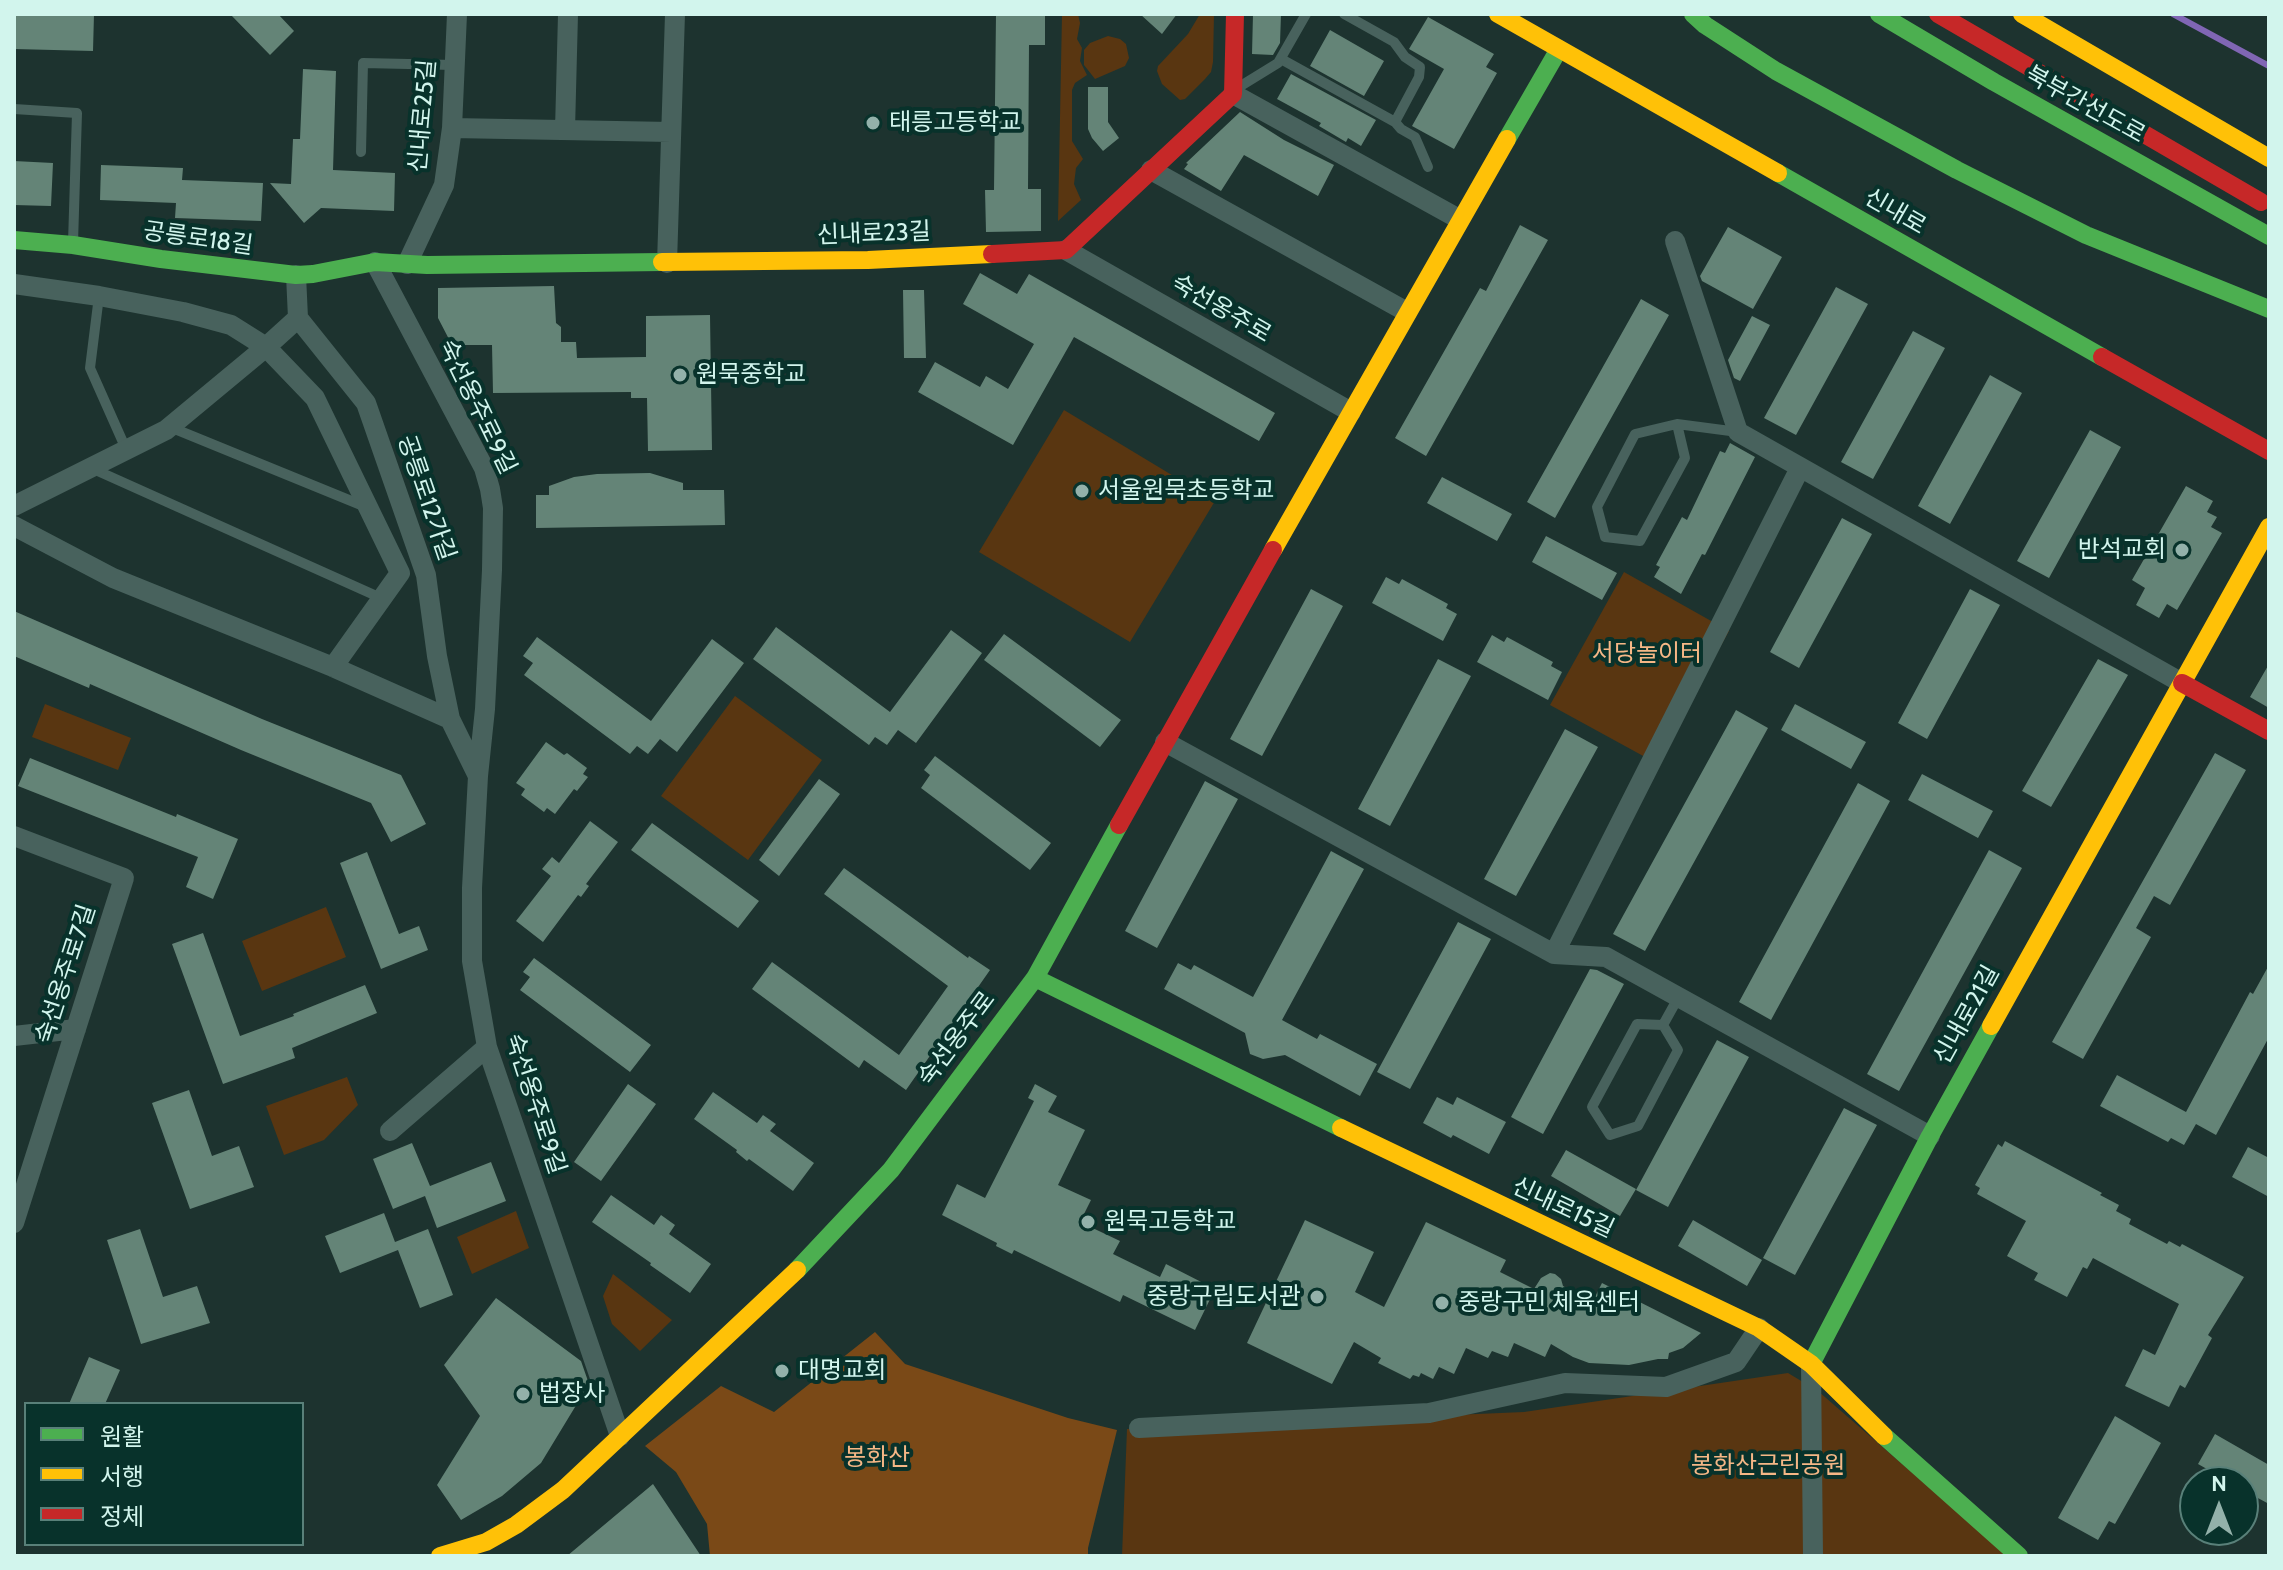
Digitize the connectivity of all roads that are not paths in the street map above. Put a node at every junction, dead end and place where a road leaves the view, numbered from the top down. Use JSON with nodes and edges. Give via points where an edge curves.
{"nodes":[{"id":1,"x":457,"y":14,"type":"edge"},
{"id":2,"x":568,"y":14,"type":"edge"},
{"id":3,"x":675,"y":14,"type":"edge"},
{"id":4,"x":1235,"y":14,"type":"edge"},
{"id":5,"x":1306,"y":14,"type":"edge"},
{"id":6,"x":1344,"y":14,"type":"edge"},
{"id":7,"x":1498,"y":14,"type":"edge"},
{"id":8,"x":1693,"y":14,"type":"edge"},
{"id":9,"x":1879,"y":14,"type":"edge"},
{"id":10,"x":1938,"y":14,"type":"edge"},
{"id":11,"x":2022,"y":14,"type":"edge"},
{"id":12,"x":1559,"y":49,"type":"junction"},
{"id":13,"x":1281,"y":59,"type":"junction"},
{"id":14,"x":454,"y":65,"type":"junction"},
{"id":15,"x":1233,"y":92,"type":"junction"},
{"id":16,"x":14,"y":109,"type":"edge"},
{"id":17,"x":1395,"y":122,"type":"junction"},
{"id":18,"x":452,"y":128,"type":"junction"},
{"id":19,"x":565,"y":130,"type":"junction"},
{"id":20,"x":671,"y":132,"type":"junction"},
{"id":21,"x":361,"y":152,"type":"dead end"},
{"id":22,"x":2269,"y":158,"type":"edge"},
{"id":23,"x":1428,"y":167,"type":"dead end"},
{"id":24,"x":1151,"y":170,"type":"junction"},
{"id":25,"x":2269,"y":207,"type":"edge"},
{"id":26,"x":1459,"y":219,"type":"junction"},
{"id":27,"x":2269,"y":236,"type":"edge"},
{"id":28,"x":14,"y":240,"type":"edge"},
{"id":29,"x":1675,"y":241,"type":"dead end"},
{"id":30,"x":73,"y":245,"type":"junction"},
{"id":31,"x":1066,"y":250,"type":"junction"},
{"id":32,"x":375,"y":262,"type":"junction"},
{"id":33,"x":667,"y":263,"type":"junction"},
{"id":34,"x":407,"y":264,"type":"junction"},
{"id":35,"x":296,"y":275,"type":"junction"},
{"id":36,"x":14,"y":284,"type":"edge"},
{"id":37,"x":99,"y":296,"type":"junction"},
{"id":38,"x":2269,"y":309,"type":"edge"},
{"id":39,"x":1407,"y":312,"type":"junction"},
{"id":40,"x":298,"y":318,"type":"junction"},
{"id":41,"x":266,"y":347,"type":"junction"},
{"id":42,"x":1351,"y":412,"type":"junction"},
{"id":43,"x":1677,"y":424,"type":"junction"},
{"id":44,"x":168,"y":426,"type":"junction"},
{"id":45,"x":1738,"y":432,"type":"junction"},
{"id":46,"x":126,"y":449,"type":"junction"},
{"id":47,"x":2269,"y":451,"type":"edge"},
{"id":48,"x":89,"y":468,"type":"junction"},
{"id":49,"x":1800,"y":468,"type":"junction"},
{"id":50,"x":14,"y":506,"type":"edge"},
{"id":51,"x":367,"y":507,"type":"junction"},
{"id":52,"x":14,"y":526,"type":"edge"},
{"id":53,"x":2269,"y":527,"type":"edge"},
{"id":54,"x":381,"y":598,"type":"junction"},
{"id":55,"x":333,"y":667,"type":"junction"},
{"id":56,"x":2182,"y":683,"type":"junction"},
{"id":57,"x":450,"y":719,"type":"junction"},
{"id":58,"x":2269,"y":731,"type":"edge"},
{"id":59,"x":1165,"y":742,"type":"junction"},
{"id":60,"x":478,"y":776,"type":"junction"},
{"id":61,"x":14,"y":836,"type":"edge"},
{"id":62,"x":1554,"y":954,"type":"junction"},
{"id":63,"x":1035,"y":978,"type":"junction"},
{"id":64,"x":1678,"y":998,"type":"junction"},
{"id":65,"x":1663,"y":1025,"type":"junction"},
{"id":66,"x":76,"y":1029,"type":"junction"},
{"id":67,"x":14,"y":1036,"type":"edge"},
{"id":68,"x":487,"y":1047,"type":"junction"},
{"id":69,"x":390,"y":1131,"type":"dead end"},
{"id":70,"x":1930,"y":1136,"type":"junction"},
{"id":71,"x":24,"y":1160,"type":"edge"},
{"id":72,"x":14,"y":1223,"type":"edge"},
{"id":73,"x":1759,"y":1328,"type":"junction"},
{"id":74,"x":1811,"y":1364,"type":"junction"},
{"id":75,"x":1139,"y":1428,"type":"dead end"},
{"id":76,"x":620,"y":1436,"type":"junction"},
{"id":77,"x":440,"y":1556,"type":"edge"},
{"id":78,"x":1813,"y":1556,"type":"edge"},
{"id":79,"x":2019,"y":1556,"type":"edge"}],
"edges":[{"from":1,"to":14,"type":"street","name":"신내로25길"},
{"from":2,"to":19,"type":"street"},
{"from":3,"to":20,"type":"street"},
{"from":4,"to":15,"type":"main road"},
{"from":5,"to":13,"type":"lane"},
{"from":6,"to":17,"type":"lane","via":[[1394,42],[1420,67]]},
{"from":7,"to":12,"type":"main road","name":"신내로"},
{"from":8,"to":38,"type":"main road","via":[[1776,71],[1957,170],[2086,235]]},
{"from":9,"to":27,"type":"main road","name":"북부간선도로"},
{"from":10,"to":25,"type":"main road","name":"북부간선도로"},
{"from":11,"to":22,"type":"main road"},
{"from":12,"to":26,"type":"main road","name":"숙선옹주로"},
{"from":12,"to":47,"type":"main road","name":"신내로"},
{"from":13,"to":15,"type":"lane"},
{"from":13,"to":17,"type":"lane"},
{"from":14,"to":18,"type":"street","name":"신내로25길"},
{"from":14,"to":21,"type":"lane","via":[[363,63]]},
{"from":15,"to":24,"type":"main road"},
{"from":15,"to":26,"type":"street"},
{"from":16,"to":30,"type":"lane","via":[[77,113]]},
{"from":17,"to":23,"type":"lane","via":[[1417,141]]},
{"from":18,"to":19,"type":"street"},
{"from":18,"to":34,"type":"street","name":"신내로25길","via":[[444,185]]},
{"from":19,"to":20,"type":"street"},
{"from":20,"to":33,"type":"street"},
{"from":24,"to":31,"type":"main road"},
{"from":24,"to":39,"type":"street"},
{"from":26,"to":39,"type":"main road","name":"숙선옹주로"},
{"from":28,"to":30,"type":"main road","name":"공릉로18길"},
{"from":29,"to":45,"type":"street"},
{"from":30,"to":35,"type":"main road","name":"공릉로18길"},
{"from":31,"to":33,"type":"main road","name":"신내로23길"},
{"from":31,"to":42,"type":"street","name":"숙선옹주로"},
{"from":32,"to":34,"type":"main road","name":"신내로23길"},
{"from":32,"to":35,"type":"main road","name":"공릉로18길"},
{"from":32,"to":60,"type":"street","name":"숙선옹주로9길","via":[[484,468],[490,489],[492,570]]},
{"from":33,"to":34,"type":"main road","name":"신내로23길"},
{"from":35,"to":40,"type":"street"},
{"from":36,"to":37,"type":"street","name":"공릉로12가길"},
{"from":37,"to":41,"type":"street","name":"공릉로12가길","via":[[219,321]]},
{"from":37,"to":46,"type":"lane","via":[[90,368]]},
{"from":39,"to":42,"type":"main road","name":"숙선옹주로"},
{"from":40,"to":41,"type":"street"},
{"from":40,"to":57,"type":"street","name":"공릉로12가길","via":[[366,403],[426,575]]},
{"from":41,"to":44,"type":"street"},
{"from":41,"to":51,"type":"street","name":"공릉로12가길","via":[[315,398]]},
{"from":42,"to":59,"type":"main road","name":"숙선옹주로"},
{"from":43,"to":43,"type":"lane","via":[[1635,434],[1597,507],[1605,537],[1640,541],[1685,458]]},
{"from":43,"to":45,"type":"lane"},
{"from":44,"to":46,"type":"street"},
{"from":44,"to":51,"type":"lane"},
{"from":45,"to":49,"type":"street"},
{"from":46,"to":48,"type":"street"},
{"from":48,"to":50,"type":"street"},
{"from":48,"to":54,"type":"lane"},
{"from":49,"to":56,"type":"street"},
{"from":49,"to":62,"type":"street"},
{"from":51,"to":54,"type":"street","name":"공릉로12가길","via":[[400,573]]},
{"from":52,"to":55,"type":"street","via":[[113,578]]},
{"from":53,"to":56,"type":"main road","name":"신내로21길"},
{"from":54,"to":55,"type":"street","name":"공릉로12가길"},
{"from":55,"to":57,"type":"street"},
{"from":56,"to":58,"type":"main road"},
{"from":56,"to":70,"type":"main road","name":"신내로21길"},
{"from":57,"to":60,"type":"street","name":"숙선옹주로9길"},
{"from":59,"to":62,"type":"street"},
{"from":59,"to":63,"type":"main road","name":"숙선옹주로"},
{"from":60,"to":68,"type":"street","name":"숙선옹주로9길","via":[[472,961]]},
{"from":61,"to":66,"type":"street","name":"숙선옹주로7길","via":[[124,878]]},
{"from":62,"to":64,"type":"street","via":[[1606,957]]},
{"from":63,"to":73,"type":"main road","name":"신내로15길"},
{"from":63,"to":76,"type":"main road","name":"숙선옹주로","via":[[891,1170],[789,1278]]},
{"from":64,"to":65,"type":"lane"},
{"from":64,"to":70,"type":"street"},
{"from":65,"to":65,"type":"lane","via":[[1637,1024],[1592,1107],[1610,1135],[1638,1126],[1678,1050]]},
{"from":66,"to":67,"type":"street"},
{"from":66,"to":71,"type":"street","name":"숙선옹주로7길"},
{"from":68,"to":69,"type":"street"},
{"from":68,"to":76,"type":"street","name":"숙선옹주로9길"},
{"from":70,"to":74,"type":"main road","name":"신내로21길"},
{"from":71,"to":72,"type":"street","name":"숙선옹주로7길"},
{"from":73,"to":74,"type":"main road","name":"신내로15길"},
{"from":73,"to":75,"type":"street","via":[[1736,1362],[1666,1387],[1565,1383],[1429,1413]]},
{"from":74,"to":78,"type":"street","name":"신내로21길"},
{"from":74,"to":79,"type":"main road","name":"신내로15길","via":[[1902,1454]]},
{"from":76,"to":77,"type":"main road","name":"숙선옹주로","via":[[516,1525],[486,1542]]}]}
